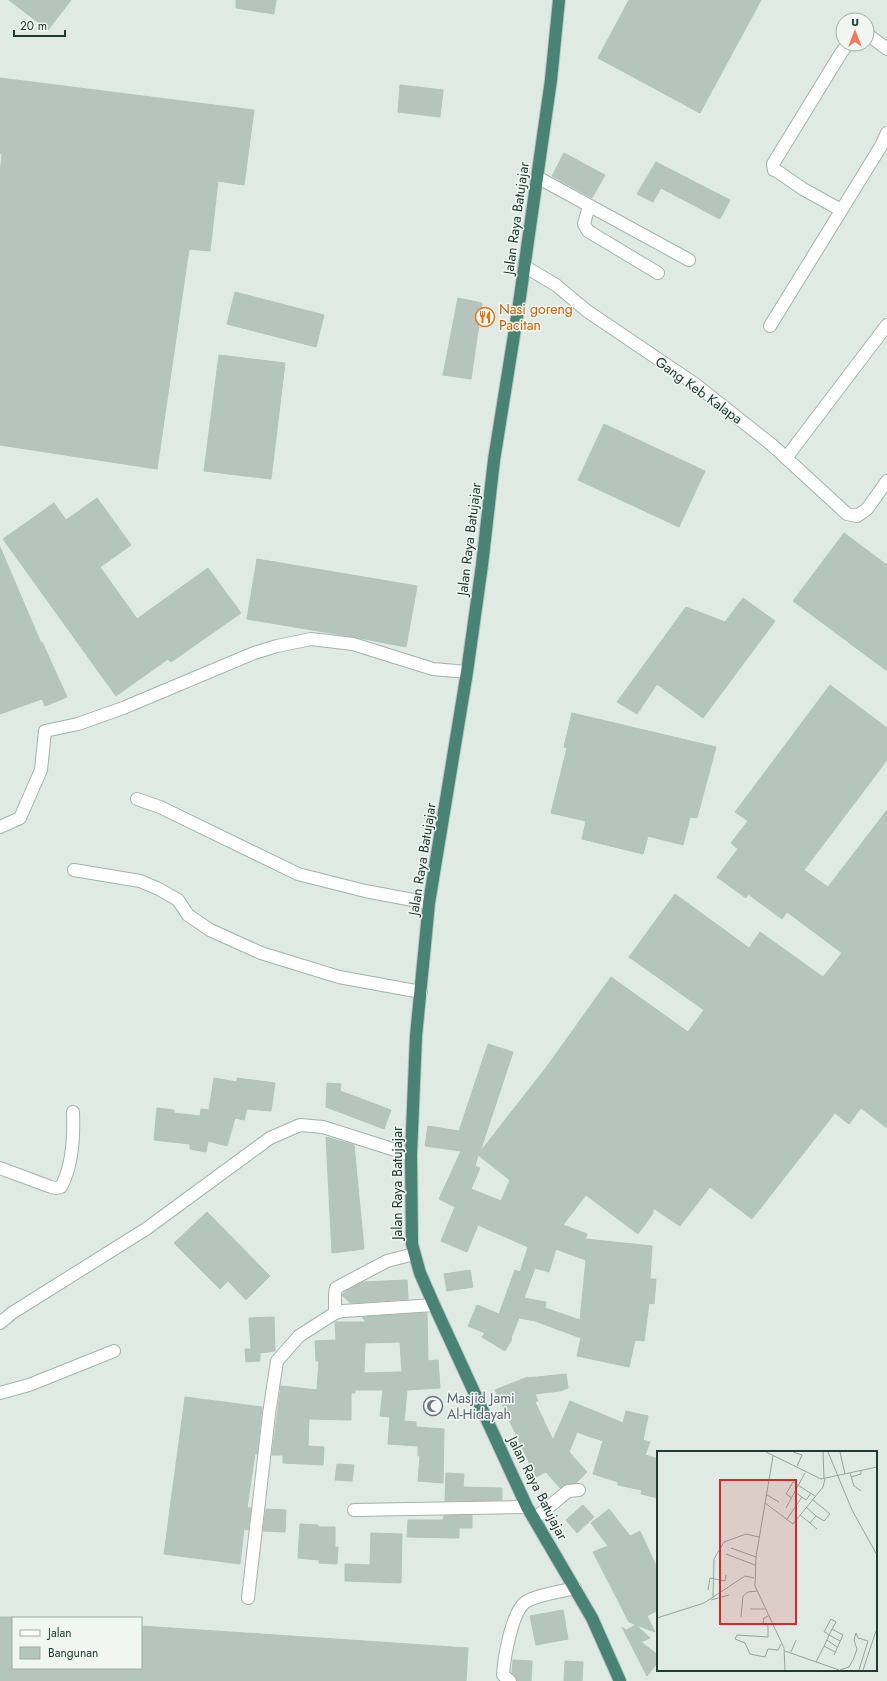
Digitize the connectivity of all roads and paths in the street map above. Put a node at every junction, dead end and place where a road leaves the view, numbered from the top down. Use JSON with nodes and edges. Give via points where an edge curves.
{"nodes":[{"id":1,"x":559,"y":0,"type":"edge"},
{"id":2,"x":875,"y":40,"type":"edge"},
{"id":3,"x":887,"y":49,"type":"edge"},
{"id":4,"x":841,"y":52,"type":"edge"},
{"id":5,"x":887,"y":133,"type":"edge"},
{"id":6,"x":884,"y":148,"type":"edge"},
{"id":7,"x":537,"y":178,"type":"junction"},
{"id":8,"x":589,"y":206,"type":"junction"},
{"id":9,"x":841,"y":210,"type":"junction"},
{"id":10,"x":689,"y":260,"type":"dead end"},
{"id":11,"x":524,"y":266,"type":"junction"},
{"id":12,"x":658,"y":273,"type":"dead end"},
{"id":13,"x":887,"y":325,"type":"edge"},
{"id":14,"x":770,"y":326,"type":"dead end"},
{"id":15,"x":786,"y":458,"type":"junction"},
{"id":16,"x":887,"y":481,"type":"edge"},
{"id":17,"x":467,"y":672,"type":"junction"},
{"id":18,"x":137,"y":799,"type":"dead end"},
{"id":19,"x":0,"y":827,"type":"edge"},
{"id":20,"x":74,"y":870,"type":"dead end"},
{"id":21,"x":429,"y":903,"type":"junction"},
{"id":22,"x":421,"y":992,"type":"junction"},
{"id":23,"x":73,"y":1112,"type":"dead end"},
{"id":24,"x":411,"y":1155,"type":"junction"},
{"id":25,"x":0,"y":1168,"type":"edge"},
{"id":26,"x":414,"y":1254,"type":"junction"},
{"id":27,"x":434,"y":1305,"type":"junction"},
{"id":28,"x":335,"y":1313,"type":"junction"},
{"id":29,"x":0,"y":1323,"type":"edge"},
{"id":30,"x":114,"y":1351,"type":"dead end"},
{"id":31,"x":0,"y":1393,"type":"edge"},
{"id":32,"x":579,"y":1490,"type":"dead end"},
{"id":33,"x":527,"y":1507,"type":"junction"},
{"id":34,"x":354,"y":1510,"type":"dead end"},
{"id":35,"x":534,"y":1519,"type":"junction"},
{"id":36,"x":575,"y":1588,"type":"junction"},
{"id":37,"x":248,"y":1598,"type":"dead end"},
{"id":38,"x":510,"y":1681,"type":"edge"},
{"id":39,"x":620,"y":1681,"type":"edge"}],
"edges":[{"from":1,"to":7,"type":"highway","name":"Jalan Raya Batujajar"},
{"from":2,"to":3,"type":"street"},
{"from":4,"to":9,"type":"street","via":[[773,164],[774,170]]},
{"from":5,"to":6,"type":"street"},
{"from":6,"to":9,"type":"street"},
{"from":7,"to":8,"type":"street"},
{"from":7,"to":11,"type":"highway","name":"Jalan Raya Batujajar"},
{"from":8,"to":10,"type":"street"},
{"from":8,"to":12,"type":"street","via":[[584,224],[588,231]]},
{"from":9,"to":14,"type":"street"},
{"from":11,"to":15,"type":"street","name":"Gang Keb Kalapa","via":[[556,285],[587,311],[695,384]]},
{"from":11,"to":17,"type":"highway","name":"Jalan Raya Batujajar","via":[[494,460]]},
{"from":13,"to":15,"type":"street"},
{"from":15,"to":16,"type":"street","name":"Gang Keb Kalapa","via":[[847,514],[857,516],[867,509]]},
{"from":17,"to":19,"type":"street","via":[[433,669],[353,644],[311,640],[254,653],[123,708],[78,724],[45,731],[41,770],[20,818]]},
{"from":17,"to":21,"type":"highway","name":"Jalan Raya Batujajar"},
{"from":18,"to":21,"type":"street","via":[[160,807],[298,874],[365,891]]},
{"from":20,"to":22,"type":"street","via":[[140,881],[159,889],[178,900],[188,915],[210,930],[261,953],[339,977]]},
{"from":21,"to":22,"type":"highway","name":"Jalan Raya Batujajar"},
{"from":22,"to":24,"type":"highway","name":"Jalan Raya Batujajar","via":[[416,1036]]},
{"from":23,"to":25,"type":"street","via":[[74,1134],[70,1161],[61,1187],[51,1187]]},
{"from":24,"to":26,"type":"highway","name":"Jalan Raya Batujajar"},
{"from":24,"to":29,"type":"street","via":[[323,1127],[300,1125],[270,1138],[146,1229]]},
{"from":26,"to":27,"type":"highway","name":"Jalan Raya Batujajar"},
{"from":26,"to":28,"type":"street","via":[[387,1261],[336,1288]]},
{"from":27,"to":28,"type":"street"},
{"from":27,"to":33,"type":"highway","name":"Jalan Raya Batujajar"},
{"from":28,"to":37,"type":"street","via":[[299,1336],[277,1361]]},
{"from":30,"to":31,"type":"street","via":[[29,1386]]},
{"from":32,"to":35,"type":"street","via":[[568,1491]]},
{"from":33,"to":34,"type":"street"},
{"from":33,"to":35,"type":"highway","name":"Jalan Raya Batujajar"},
{"from":35,"to":36,"type":"highway","name":"Jalan Raya Batujajar"},
{"from":36,"to":38,"type":"street","via":[[526,1602],[518,1610],[503,1664],[503,1675]]},
{"from":36,"to":39,"type":"highway","name":"Jalan Raya Batujajar","via":[[592,1618]]}]}
